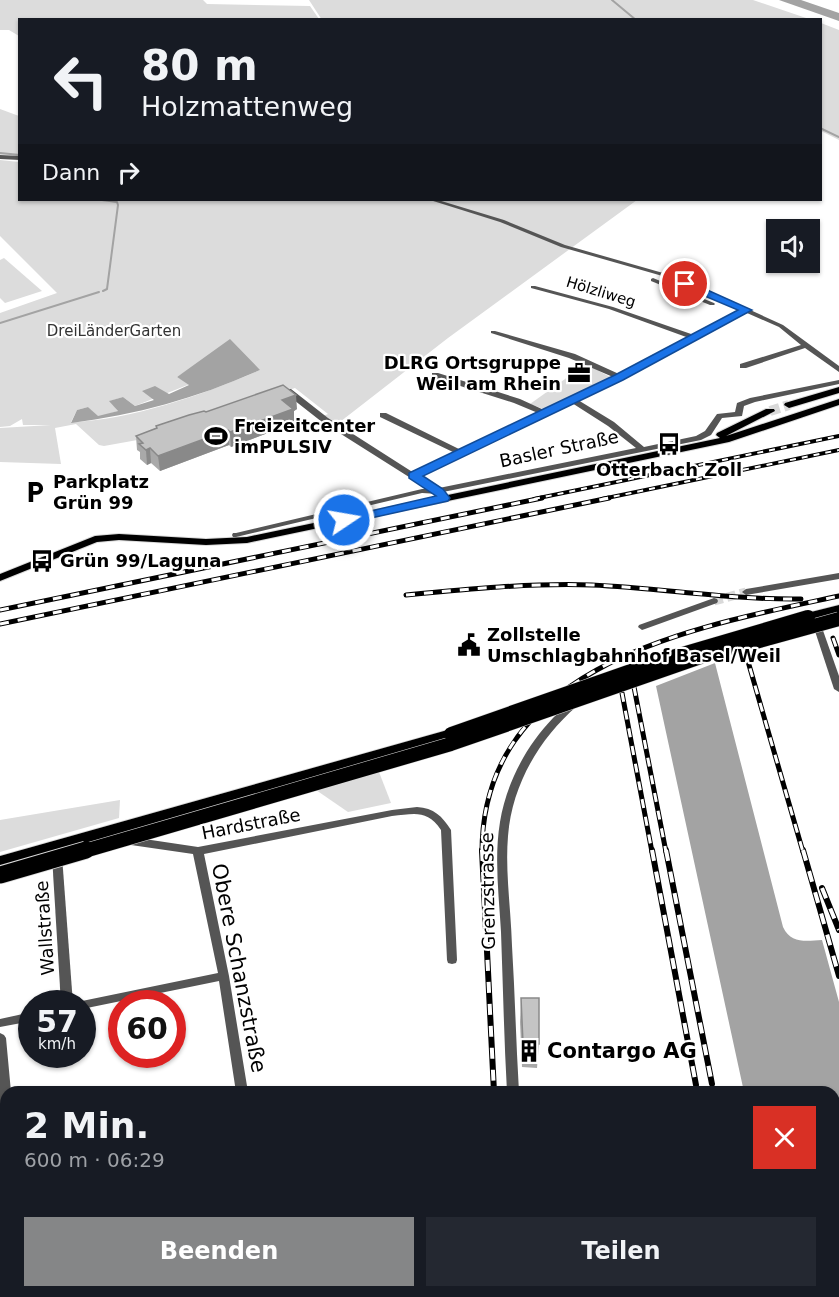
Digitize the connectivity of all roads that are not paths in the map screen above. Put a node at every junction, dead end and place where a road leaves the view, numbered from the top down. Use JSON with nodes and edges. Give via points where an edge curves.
{"nodes":[{"id":1,"x":0,"y":157,"type":"edge"},
{"id":2,"x":18,"y":158,"type":"edge"},
{"id":3,"x":436,"y":201,"type":"edge"},
{"id":4,"x":661,"y":274,"type":"junction"},
{"id":5,"x":533,"y":287,"type":"dead end"},
{"id":6,"x":712,"y":304,"type":"dead end"},
{"id":7,"x":747,"y":310,"type":"junction"},
{"id":8,"x":493,"y":332,"type":"dead end"},
{"id":9,"x":694,"y":338,"type":"junction"},
{"id":10,"x":807,"y":345,"type":"junction"},
{"id":11,"x":743,"y":366,"type":"dead end"},
{"id":12,"x":839,"y":370,"type":"edge"},
{"id":13,"x":435,"y":375,"type":"dead end"},
{"id":14,"x":619,"y":377,"type":"junction"},
{"id":15,"x":839,"y":382,"type":"edge"},
{"id":16,"x":287,"y":389,"type":"edge"},
{"id":17,"x":839,"y":390,"type":"edge"},
{"id":18,"x":573,"y":399,"type":"junction"},
{"id":19,"x":839,"y":402,"type":"edge"},
{"id":20,"x":789,"y":405,"type":"tunnel mouth"},
{"id":21,"x":770,"y":411,"type":"tunnel mouth"},
{"id":22,"x":544,"y":413,"type":"junction"},
{"id":23,"x":739,"y":414,"type":"junction"},
{"id":24,"x":383,"y":415,"type":"dead end"},
{"id":25,"x":748,"y":421,"type":"junction"},
{"id":26,"x":760,"y":428,"type":"junction"},
{"id":27,"x":704,"y":443,"type":"junction"},
{"id":28,"x":642,"y":449,"type":"junction"},
{"id":29,"x":461,"y":453,"type":"junction"},
{"id":30,"x":414,"y":476,"type":"junction"},
{"id":31,"x":441,"y":495,"type":"junction"},
{"id":32,"x":236,"y":535,"type":"dead end"},
{"id":33,"x":839,"y":576,"type":"edge"},
{"id":34,"x":0,"y":578,"type":"edge"},
{"id":35,"x":746,"y":592,"type":"tunnel mouth"},
{"id":36,"x":714,"y":601,"type":"tunnel mouth"},
{"id":37,"x":839,"y":609,"type":"edge"},
{"id":38,"x":839,"y":614,"type":"edge"},
{"id":39,"x":839,"y":619,"type":"edge"},
{"id":40,"x":815,"y":620,"type":"junction"},
{"id":41,"x":642,"y":627,"type":"dead end"},
{"id":42,"x":839,"y":689,"type":"edge"},
{"id":43,"x":451,"y":739,"type":"junction"},
{"id":44,"x":57,"y":851,"type":"junction"},
{"id":45,"x":198,"y":851,"type":"junction"},
{"id":46,"x":0,"y":862,"type":"edge"},
{"id":47,"x":0,"y":868,"type":"edge"},
{"id":48,"x":0,"y":875,"type":"edge"},
{"id":49,"x":452,"y":960,"type":"dead end"},
{"id":50,"x":224,"y":976,"type":"junction"},
{"id":51,"x":66,"y":990,"type":"edge"},
{"id":52,"x":96,"y":1002,"type":"edge"},
{"id":53,"x":18,"y":1019,"type":"edge"},
{"id":54,"x":0,"y":1023,"type":"edge"},
{"id":55,"x":0,"y":1038,"type":"edge"},
{"id":56,"x":4,"y":1086,"type":"edge"},
{"id":57,"x":242,"y":1086,"type":"edge"},
{"id":58,"x":513,"y":1086,"type":"edge"}],
"edges":[{"from":1,"to":2,"type":"street"},
{"from":3,"to":4,"type":"street","via":[[502,221],[563,246]]},
{"from":4,"to":6,"type":"street","via":[[653,280]]},
{"from":4,"to":7,"type":"street"},
{"from":5,"to":9,"type":"street","name":"Hölzliweg","via":[[611,308]]},
{"from":7,"to":9,"type":"street"},
{"from":7,"to":10,"type":"street","via":[[781,326]]},
{"from":8,"to":14,"type":"street","via":[[572,356]]},
{"from":9,"to":14,"type":"street"},
{"from":10,"to":11,"type":"street"},
{"from":10,"to":12,"type":"street"},
{"from":13,"to":22,"type":"street"},
{"from":14,"to":18,"type":"street"},
{"from":15,"to":23,"type":"street","name":"Basler Straße","via":[[748,401],[738,407]]},
{"from":16,"to":30,"type":"street","via":[[325,420]]},
{"from":17,"to":20,"type":"main road"},
{"from":18,"to":22,"type":"street"},
{"from":18,"to":28,"type":"street"},
{"from":19,"to":26,"type":"main road"},
{"from":21,"to":25,"type":"main road"},
{"from":22,"to":29,"type":"street"},
{"from":23,"to":25,"type":"street"},
{"from":23,"to":28,"type":"street","name":"Basler Straße","via":[[720,416],[705,436]]},
{"from":24,"to":29,"type":"street"},
{"from":25,"to":26,"type":"main road"},
{"from":25,"to":27,"type":"main road"},
{"from":26,"to":27,"type":"main road"},
{"from":27,"to":31,"type":"main road"},
{"from":28,"to":31,"type":"street","name":"Basler Straße"},
{"from":29,"to":30,"type":"street"},
{"from":30,"to":31,"type":"street"},
{"from":31,"to":32,"type":"street","name":"Basler Straße","via":[[422,491]]},
{"from":31,"to":34,"type":"main road","via":[[247,540],[95,539]]},
{"from":33,"to":35,"type":"street"},
{"from":36,"to":41,"type":"street"},
{"from":37,"to":43,"type":"highway","bridge":true,"via":[[716,642]]},
{"from":38,"to":40,"type":"street","name":"Grenzstrasse"},
{"from":39,"to":43,"type":"highway","bridge":true,"via":[[700,657]]},
{"from":40,"to":42,"type":"street"},
{"from":40,"to":58,"type":"street","name":"Grenzstrasse","via":[[681,657],[601,687],[564,713],[529,756],[506,812],[503,840]]},
{"from":43,"to":46,"type":"highway"},
{"from":43,"to":48,"type":"highway","bridge":true},
{"from":44,"to":45,"type":"street","name":"Hardstraße","via":[[77,845],[136,840]]},
{"from":44,"to":47,"type":"street","name":"Hardstraße"},
{"from":44,"to":51,"type":"street","name":"Wallstraße"},
{"from":45,"to":49,"type":"street","name":"Hardstraße","via":[[392,813],[416,810],[437,815],[446,830]]},
{"from":45,"to":50,"type":"street","name":"Obere Schanzstraße"},
{"from":50,"to":52,"type":"street"},
{"from":50,"to":57,"type":"street","name":"Obere Schanzstraße"},
{"from":53,"to":54,"type":"street"},
{"from":55,"to":56,"type":"street"}]}
